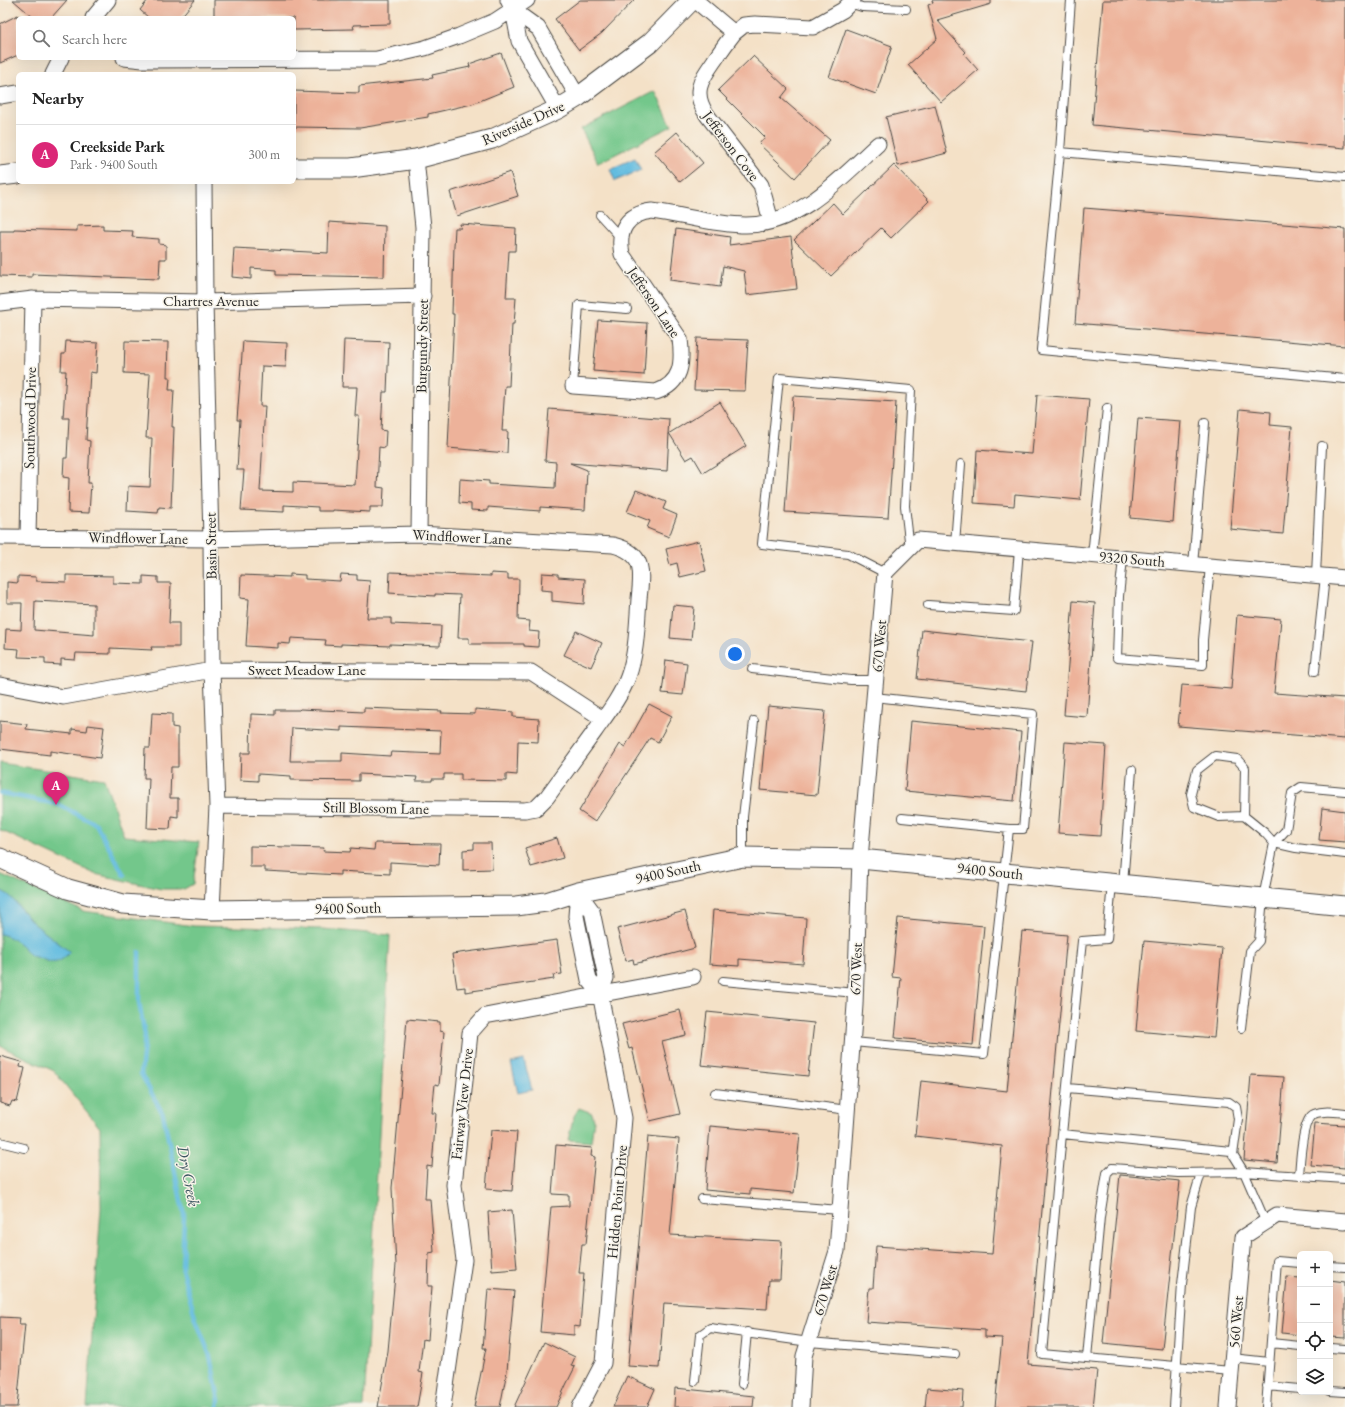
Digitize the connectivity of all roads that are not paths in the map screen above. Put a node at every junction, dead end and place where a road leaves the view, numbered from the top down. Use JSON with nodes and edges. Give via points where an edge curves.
{"nodes":[{"id":1,"x":108,"y":0,"type":"edge"},
{"id":2,"x":527,"y":0,"type":"edge"},
{"id":3,"x":694,"y":0,"type":"edge"},
{"id":4,"x":1071,"y":0,"type":"edge"},
{"id":5,"x":851,"y":2,"type":"edge"},
{"id":6,"x":511,"y":5,"type":"edge"},
{"id":7,"x":906,"y":9,"type":"dead end"},
{"id":8,"x":95,"y":16,"type":"edge"},
{"id":9,"x":734,"y":33,"type":"junction"},
{"id":10,"x":296,"y":59,"type":"edge"},
{"id":11,"x":60,"y":60,"type":"edge"},
{"id":12,"x":54,"y":72,"type":"edge"},
{"id":13,"x":16,"y":93,"type":"edge"},
{"id":14,"x":0,"y":96,"type":"edge"},
{"id":15,"x":578,"y":97,"type":"junction"},
{"id":16,"x":558,"y":109,"type":"junction"},
{"id":17,"x":878,"y":144,"type":"dead end"},
{"id":18,"x":1060,"y":152,"type":"junction"},
{"id":19,"x":416,"y":159,"type":"junction"},
{"id":20,"x":296,"y":168,"type":"edge"},
{"id":21,"x":16,"y":174,"type":"edge"},
{"id":22,"x":0,"y":176,"type":"edge"},
{"id":23,"x":1345,"y":177,"type":"edge"},
{"id":24,"x":204,"y":184,"type":"edge"},
{"id":25,"x":600,"y":215,"type":"dead end"},
{"id":26,"x":771,"y":221,"type":"junction"},
{"id":27,"x":620,"y":238,"type":"junction"},
{"id":28,"x":423,"y":296,"type":"junction"},
{"id":29,"x":33,"y":300,"type":"junction"},
{"id":30,"x":205,"y":302,"type":"junction"},
{"id":31,"x":0,"y":303,"type":"edge"},
{"id":32,"x":627,"y":309,"type":"dead end"},
{"id":33,"x":1345,"y":379,"type":"edge"},
{"id":34,"x":573,"y":386,"type":"joint"},
{"id":35,"x":1107,"y":408,"type":"dead end"},
{"id":36,"x":1205,"y":423,"type":"dead end"},
{"id":37,"x":1322,"y":446,"type":"dead end"},
{"id":38,"x":961,"y":464,"type":"dead end"},
{"id":39,"x":419,"y":534,"type":"junction"},
{"id":40,"x":0,"y":537,"type":"edge"},
{"id":41,"x":28,"y":537,"type":"junction"},
{"id":42,"x":211,"y":539,"type":"junction"},
{"id":43,"x":914,"y":544,"type":"junction"},
{"id":44,"x":955,"y":544,"type":"junction"},
{"id":45,"x":1019,"y":549,"type":"junction"},
{"id":46,"x":1092,"y":556,"type":"junction"},
{"id":47,"x":1123,"y":559,"type":"junction"},
{"id":48,"x":1193,"y":565,"type":"junction"},
{"id":49,"x":1210,"y":566,"type":"junction"},
{"id":50,"x":885,"y":573,"type":"junction"},
{"id":51,"x":1320,"y":576,"type":"junction"},
{"id":52,"x":1345,"y":578,"type":"edge"},
{"id":53,"x":928,"y":605,"type":"dead end"},
{"id":54,"x":752,"y":669,"type":"dead end"},
{"id":55,"x":212,"y":670,"type":"junction"},
{"id":56,"x":1315,"y":671,"type":"dead end"},
{"id":57,"x":876,"y":680,"type":"junction"},
{"id":58,"x":0,"y":685,"type":"edge"},
{"id":59,"x":874,"y":697,"type":"junction"},
{"id":60,"x":603,"y":720,"type":"junction"},
{"id":61,"x":754,"y":721,"type":"dead end"},
{"id":62,"x":1132,"y":770,"type":"dead end"},
{"id":63,"x":1345,"y":791,"type":"edge"},
{"id":64,"x":217,"y":806,"type":"junction"},
{"id":65,"x":536,"y":808,"type":"joint"},
{"id":66,"x":1244,"y":816,"type":"junction"},
{"id":67,"x":902,"y":818,"type":"dead end"},
{"id":68,"x":1009,"y":829,"type":"junction"},
{"id":69,"x":1274,"y":843,"type":"junction"},
{"id":70,"x":1345,"y":854,"type":"edge"},
{"id":71,"x":743,"y":857,"type":"junction"},
{"id":72,"x":0,"y":858,"type":"edge"},
{"id":73,"x":860,"y":859,"type":"junction"},
{"id":74,"x":1003,"y":873,"type":"junction"},
{"id":75,"x":1118,"y":884,"type":"junction"},
{"id":76,"x":578,"y":892,"type":"junction"},
{"id":77,"x":1263,"y":898,"type":"junction"},
{"id":78,"x":1345,"y":906,"type":"edge"},
{"id":79,"x":212,"y":910,"type":"junction"},
{"id":80,"x":693,"y":977,"type":"dead end"},
{"id":81,"x":723,"y":981,"type":"dead end"},
{"id":82,"x":856,"y":992,"type":"junction"},
{"id":83,"x":600,"y":994,"type":"junction"},
{"id":84,"x":1241,"y":1028,"type":"dead end"},
{"id":85,"x":853,"y":1042,"type":"junction"},
{"id":86,"x":1067,"y":1088,"type":"junction"},
{"id":87,"x":715,"y":1093,"type":"dead end"},
{"id":88,"x":848,"y":1110,"type":"junction"},
{"id":89,"x":1345,"y":1113,"type":"edge"},
{"id":90,"x":1062,"y":1134,"type":"junction"},
{"id":91,"x":0,"y":1142,"type":"edge"},
{"id":92,"x":24,"y":1148,"type":"dead end"},
{"id":93,"x":1234,"y":1155,"type":"junction"},
{"id":94,"x":1201,"y":1172,"type":"junction"},
{"id":95,"x":1244,"y":1172,"type":"junction"},
{"id":96,"x":1299,"y":1176,"type":"junction"},
{"id":97,"x":1345,"y":1179,"type":"edge"},
{"id":98,"x":702,"y":1199,"type":"dead end"},
{"id":99,"x":840,"y":1210,"type":"junction"},
{"id":100,"x":1345,"y":1221,"type":"edge"},
{"id":101,"x":1266,"y":1223,"type":"junction"},
{"id":102,"x":1297,"y":1263,"type":"edge"},
{"id":103,"x":1333,"y":1266,"type":"edge"},
{"id":104,"x":1345,"y":1267,"type":"edge"},
{"id":105,"x":747,"y":1332,"type":"junction"},
{"id":106,"x":809,"y":1342,"type":"junction"},
{"id":107,"x":1271,"y":1343,"type":"junction"},
{"id":108,"x":1297,"y":1346,"type":"edge"},
{"id":109,"x":1333,"y":1348,"type":"edge"},
{"id":110,"x":1345,"y":1349,"type":"edge"},
{"id":111,"x":955,"y":1354,"type":"dead end"},
{"id":112,"x":1087,"y":1358,"type":"junction"},
{"id":113,"x":1269,"y":1362,"type":"junction"},
{"id":114,"x":1232,"y":1365,"type":"junction"},
{"id":115,"x":1178,"y":1366,"type":"junction"},
{"id":116,"x":695,"y":1381,"type":"dead end"},
{"id":117,"x":742,"y":1384,"type":"dead end"},
{"id":118,"x":1267,"y":1386,"type":"junction"},
{"id":119,"x":1297,"y":1389,"type":"edge"},
{"id":120,"x":1333,"y":1391,"type":"edge"},
{"id":121,"x":1345,"y":1392,"type":"edge"},
{"id":122,"x":444,"y":1407,"type":"edge"},
{"id":123,"x":580,"y":1407,"type":"edge"},
{"id":124,"x":801,"y":1407,"type":"edge"},
{"id":125,"x":1174,"y":1407,"type":"edge"},
{"id":126,"x":1228,"y":1407,"type":"edge"},
{"id":127,"x":1266,"y":1407,"type":"edge"}],
"edges":[{"from":1,"to":8,"type":"street"},
{"from":2,"to":6,"type":"street"},
{"from":3,"to":9,"type":"street"},
{"from":3,"to":15,"type":"street","name":"Riverside Drive","via":[[650,43]]},
{"from":4,"to":18,"type":"lane"},
{"from":5,"to":7,"type":"lane","via":[[862,7]]},
{"from":5,"to":9,"type":"street","via":[[843,10],[813,27],[744,24]]},
{"from":6,"to":10,"type":"street","via":[[495,21],[425,48],[377,59]]},
{"from":6,"to":15,"type":"street","via":[[538,28]]},
{"from":6,"to":16,"type":"street","via":[[519,41]]},
{"from":9,"to":26,"type":"street","name":"Jefferson Cove","via":[[703,78],[699,86],[699,96],[701,106],[707,115],[761,185]]},
{"from":11,"to":12,"type":"street"},
{"from":13,"to":14,"type":"street"},
{"from":15,"to":16,"type":"street","name":"Riverside Drive"},
{"from":16,"to":19,"type":"street","name":"Riverside Drive","via":[[492,139]]},
{"from":17,"to":26,"type":"street","via":[[822,196]]},
{"from":18,"to":23,"type":"lane"},
{"from":18,"to":33,"type":"lane","via":[[1041,350]]},
{"from":19,"to":20,"type":"street","name":"Riverside Drive","via":[[351,168]]},
{"from":19,"to":28,"type":"street","name":"Burgundy Street","via":[[423,227]]},
{"from":21,"to":22,"type":"street"},
{"from":24,"to":30,"type":"street","name":"Basin Street"},
{"from":25,"to":27,"type":"lane"},
{"from":26,"to":27,"type":"street","via":[[747,225],[733,224],[652,211],[632,218]]},
{"from":27,"to":34,"type":"street","name":"Jefferson Lane","via":[[626,262],[680,339],[682,350],[679,373],[665,389],[656,392]]},
{"from":28,"to":30,"type":"street","name":"Chartres Avenue"},
{"from":28,"to":39,"type":"street","name":"Burgundy Street"},
{"from":29,"to":30,"type":"street","name":"Chartres Avenue"},
{"from":29,"to":31,"type":"street","name":"Chartres Avenue"},
{"from":29,"to":41,"type":"street","name":"Southwood Drive"},
{"from":30,"to":42,"type":"street","name":"Basin Street"},
{"from":32,"to":34,"type":"lane","via":[[579,305]]},
{"from":35,"to":46,"type":"lane"},
{"from":36,"to":48,"type":"lane"},
{"from":37,"to":51,"type":"lane"},
{"from":38,"to":44,"type":"lane"},
{"from":39,"to":42,"type":"street","name":"Windflower Lane"},
{"from":39,"to":60,"type":"street","name":"Windflower Lane","via":[[613,544],[627,548],[636,557],[641,580],[634,655],[628,677]]},
{"from":40,"to":41,"type":"street","name":"Windflower Lane"},
{"from":41,"to":42,"type":"street","name":"Windflower Lane"},
{"from":42,"to":55,"type":"street","name":"Basin Street"},
{"from":43,"to":44,"type":"street","name":"9320 South"},
{"from":43,"to":50,"type":"street"},
{"from":43,"to":50,"type":"lane","via":[[905,506],[911,390],[779,378],[762,544],[848,554]]},
{"from":44,"to":45,"type":"street","name":"9320 South"},
{"from":45,"to":46,"type":"street","name":"9320 South"},
{"from":45,"to":53,"type":"lane","via":[[1014,611]]},
{"from":46,"to":47,"type":"street","name":"9320 South"},
{"from":47,"to":48,"type":"street","name":"9320 South"},
{"from":47,"to":49,"type":"lane","via":[[1116,658],[1203,665]]},
{"from":48,"to":49,"type":"street","name":"9320 South"},
{"from":49,"to":51,"type":"street","name":"9320 South"},
{"from":50,"to":57,"type":"street","name":"670 West"},
{"from":51,"to":52,"type":"street","name":"9320 South"},
{"from":51,"to":56,"type":"lane"},
{"from":54,"to":57,"type":"lane","via":[[851,680]]},
{"from":55,"to":58,"type":"street","name":"Sweet Meadow Lane","via":[[63,697]]},
{"from":55,"to":60,"type":"street","name":"Sweet Meadow Lane","via":[[531,672]]},
{"from":55,"to":64,"type":"street","name":"Basin Street"},
{"from":57,"to":59,"type":"street","name":"670 West"},
{"from":59,"to":68,"type":"lane","via":[[1033,714],[1023,829]]},
{"from":59,"to":73,"type":"street","name":"670 West"},
{"from":60,"to":65,"type":"street","name":"Windflower Lane","via":[[547,798]]},
{"from":61,"to":71,"type":"lane","via":[[743,817]]},
{"from":62,"to":75,"type":"lane"},
{"from":63,"to":69,"type":"lane","via":[[1301,787],[1292,793],[1286,830]]},
{"from":64,"to":65,"type":"street","name":"Still Blossom Lane","via":[[525,810]]},
{"from":64,"to":79,"type":"street","name":"Basin Street"},
{"from":66,"to":66,"type":"lane","via":[[1245,768],[1237,759],[1215,756],[1197,770],[1191,794],[1194,807],[1219,817]]},
{"from":66,"to":69,"type":"lane"},
{"from":67,"to":68,"type":"lane"},
{"from":68,"to":74,"type":"lane"},
{"from":69,"to":70,"type":"lane"},
{"from":69,"to":77,"type":"lane"},
{"from":71,"to":73,"type":"street","name":"9400 South"},
{"from":71,"to":76,"type":"street","name":"9400 South"},
{"from":72,"to":79,"type":"street","name":"9400 South","via":[[68,889],[124,904]]},
{"from":73,"to":74,"type":"street","name":"9400 South"},
{"from":73,"to":82,"type":"street","name":"670 West"},
{"from":74,"to":75,"type":"street","name":"9400 South"},
{"from":74,"to":85,"type":"lane","via":[[984,1054]]},
{"from":75,"to":77,"type":"street","name":"9400 South"},
{"from":75,"to":86,"type":"lane","via":[[1107,939],[1082,941]]},
{"from":76,"to":79,"type":"street","name":"9400 South","via":[[546,902],[516,906]]},
{"from":76,"to":83,"type":"street","name":"Hidden Point Drive","via":[[576,916],[589,980]]},
{"from":77,"to":78,"type":"street","name":"9400 South"},
{"from":77,"to":84,"type":"lane","via":[[1259,941],[1250,951]]},
{"from":80,"to":83,"type":"street","name":"Fairway View Drive"},
{"from":81,"to":82,"type":"lane"},
{"from":82,"to":85,"type":"street","name":"670 West"},
{"from":83,"to":122,"type":"street","name":"Fairway View Drive","via":[[485,1016],[470,1033],[454,1185],[464,1260]]},
{"from":83,"to":123,"type":"street","name":"Hidden Point Drive","via":[[624,1118],[603,1363]]},
{"from":85,"to":88,"type":"street","name":"670 West"},
{"from":86,"to":90,"type":"lane"},
{"from":86,"to":93,"type":"lane","via":[[1229,1102],[1236,1107],[1238,1119]]},
{"from":87,"to":88,"type":"lane"},
{"from":88,"to":99,"type":"street","name":"670 West"},
{"from":89,"to":96,"type":"lane","via":[[1324,1111],[1312,1114],[1306,1122]]},
{"from":90,"to":93,"type":"lane","via":[[1231,1150]]},
{"from":90,"to":112,"type":"lane","via":[[1042,1354]]},
{"from":91,"to":92,"type":"lane"},
{"from":93,"to":95,"type":"lane"},
{"from":94,"to":95,"type":"lane"},
{"from":94,"to":112,"type":"lane","via":[[1112,1168],[1106,1173]]},
{"from":94,"to":115,"type":"lane","via":[[1191,1207],[1182,1284]]},
{"from":95,"to":96,"type":"lane"},
{"from":95,"to":101,"type":"lane"},
{"from":96,"to":97,"type":"lane"},
{"from":98,"to":99,"type":"lane"},
{"from":99,"to":106,"type":"street","name":"670 West","via":[[837,1251]]},
{"from":100,"to":101,"type":"street","via":[[1277,1215]]},
{"from":101,"to":114,"type":"street","name":"560 West","via":[[1243,1237]]},
{"from":102,"to":107,"type":"lane","via":[[1277,1261]]},
{"from":103,"to":104,"type":"lane"},
{"from":105,"to":106,"type":"lane"},
{"from":105,"to":116,"type":"lane","via":[[710,1328],[704,1330],[700,1335]]},
{"from":105,"to":117,"type":"lane"},
{"from":106,"to":111,"type":"lane"},
{"from":106,"to":124,"type":"street","name":"670 West","via":[[804,1356]]},
{"from":107,"to":108,"type":"lane"},
{"from":107,"to":113,"type":"lane"},
{"from":109,"to":110,"type":"lane"},
{"from":112,"to":115,"type":"lane"},
{"from":113,"to":114,"type":"lane"},
{"from":113,"to":118,"type":"lane"},
{"from":114,"to":115,"type":"lane"},
{"from":114,"to":126,"type":"street","name":"560 West"},
{"from":115,"to":125,"type":"lane"},
{"from":118,"to":119,"type":"lane"},
{"from":118,"to":127,"type":"lane"},
{"from":120,"to":121,"type":"lane"}]}
